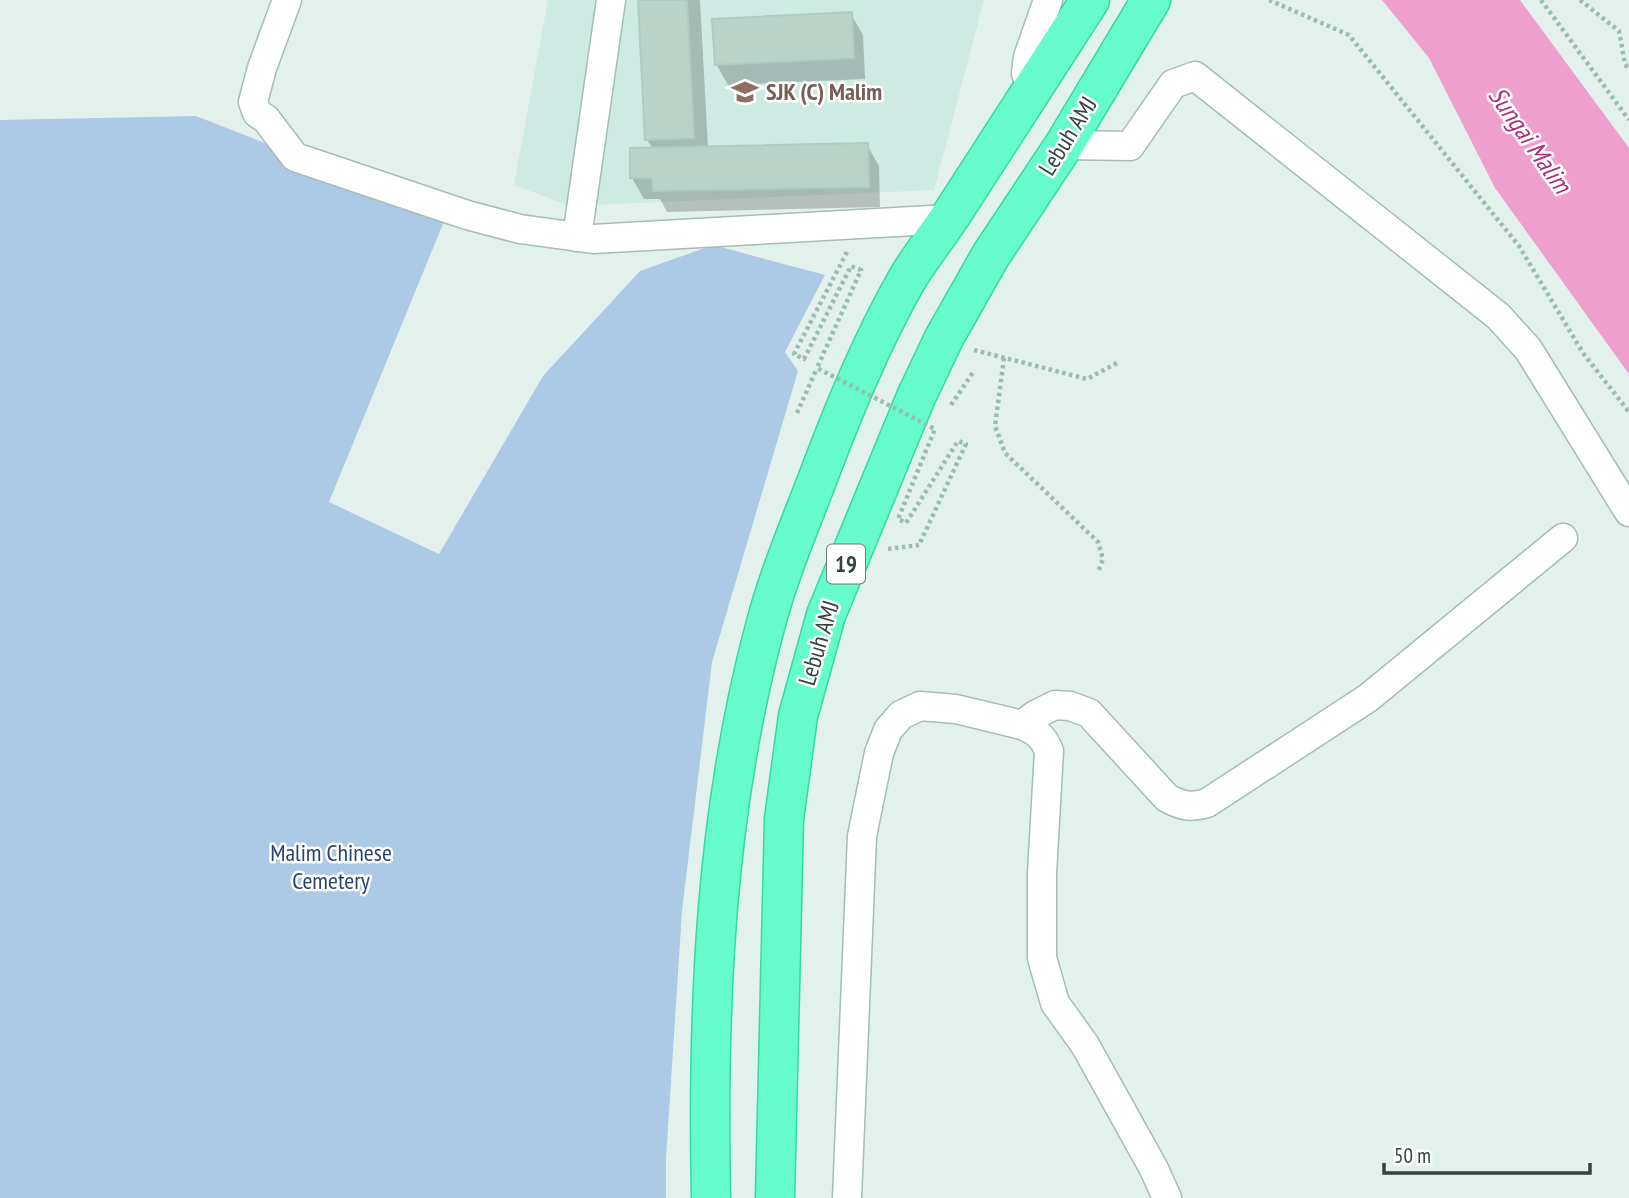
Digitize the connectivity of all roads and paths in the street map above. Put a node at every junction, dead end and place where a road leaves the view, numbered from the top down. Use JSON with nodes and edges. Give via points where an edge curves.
{"nodes":[{"id":1,"x":287,"y":0,"type":"edge"},
{"id":2,"x":611,"y":0,"type":"edge"},
{"id":3,"x":1048,"y":0,"type":"edge"},
{"id":4,"x":1090,"y":0,"type":"edge"},
{"id":5,"x":1151,"y":0,"type":"edge"},
{"id":6,"x":1269,"y":0,"type":"edge"},
{"id":7,"x":1541,"y":0,"type":"edge"},
{"id":8,"x":1580,"y":0,"type":"edge"},
{"id":9,"x":1627,"y":62,"type":"edge"},
{"id":10,"x":1629,"y":70,"type":"edge"},
{"id":11,"x":1026,"y":99,"type":"junction"},
{"id":12,"x":1629,"y":120,"type":"edge"},
{"id":13,"x":1064,"y":145,"type":"junction"},
{"id":14,"x":949,"y":219,"type":"junction"},
{"id":15,"x":578,"y":237,"type":"junction"},
{"id":16,"x":847,"y":252,"type":"dead end"},
{"id":17,"x":944,"y":338,"type":"junction"},
{"id":18,"x":1004,"y":358,"type":"junction"},
{"id":19,"x":1117,"y":363,"type":"dead end"},
{"id":20,"x":817,"y":368,"type":"junction"},
{"id":21,"x":974,"y":371,"type":"dead end"},
{"id":22,"x":951,"y":405,"type":"dead end"},
{"id":23,"x":1629,"y":412,"type":"edge"},
{"id":24,"x":797,"y":413,"type":"dead end"},
{"id":25,"x":1629,"y":512,"type":"edge"},
{"id":26,"x":1563,"y":538,"type":"dead end"},
{"id":27,"x":919,"y":545,"type":"dead end"},
{"id":28,"x":1098,"y":572,"type":"dead end"},
{"id":29,"x":1022,"y":725,"type":"junction"},
{"id":30,"x":777,"y":1195,"type":"edge"},
{"id":31,"x":710,"y":1198,"type":"edge"},
{"id":32,"x":847,"y":1198,"type":"edge"},
{"id":33,"x":1167,"y":1198,"type":"edge"}],
"edges":[{"from":1,"to":15,"type":"street","via":[[253,102],[295,157],[467,215]]},
{"from":2,"to":15,"type":"street"},
{"from":3,"to":11,"type":"street","via":[[1028,57],[1026,73],[1032,89]]},
{"from":4,"to":11,"type":"highway","number":"19"},
{"from":5,"to":13,"type":"highway","name":"Lebuh AMJ","number":"19"},
{"from":6,"to":23,"type":"path","via":[[1349,35],[1519,246],[1583,353]]},
{"from":7,"to":12,"type":"path"},
{"from":8,"to":9,"type":"path","via":[[1619,31]]},
{"from":9,"to":10,"type":"path"},
{"from":11,"to":14,"type":"highway","number":"19"},
{"from":13,"to":17,"type":"highway","name":"Lebuh AMJ","number":"19","via":[[991,255]]},
{"from":13,"to":25,"type":"street","via":[[1130,146],[1173,84],[1195,76],[1498,316],[1528,349]]},
{"from":14,"to":15,"type":"street"},
{"from":14,"to":31,"type":"highway","number":"19","via":[[907,280],[859,376],[765,626],[739,752],[720,889],[710,1030]]},
{"from":16,"to":20,"type":"path","bridge":true,"via":[[794,354],[804,359],[851,266],[861,270]]},
{"from":17,"to":18,"type":"path"},
{"from":17,"to":30,"type":"highway","name":"Lebuh AMJ","number":"19","via":[[835,590],[798,716],[782,866]]},
{"from":18,"to":19,"type":"path","via":[[1087,379]]},
{"from":18,"to":28,"type":"path","via":[[995,426],[1005,453],[1098,541],[1103,559]]},
{"from":20,"to":24,"type":"path"},
{"from":20,"to":27,"type":"path","bridge":true,"via":[[935,429],[898,519],[906,523],[958,441],[966,444]]},
{"from":21,"to":22,"type":"path"},
{"from":26,"to":29,"type":"street","via":[[1368,698],[1193,808],[1167,798],[1089,713],[1055,705]]},
{"from":29,"to":32,"type":"street","via":[[956,709],[920,706],[901,715],[888,730],[879,753],[862,836]]},
{"from":29,"to":33,"type":"street","via":[[1045,740],[1049,751],[1042,958],[1055,1003],[1085,1045]]}]}
